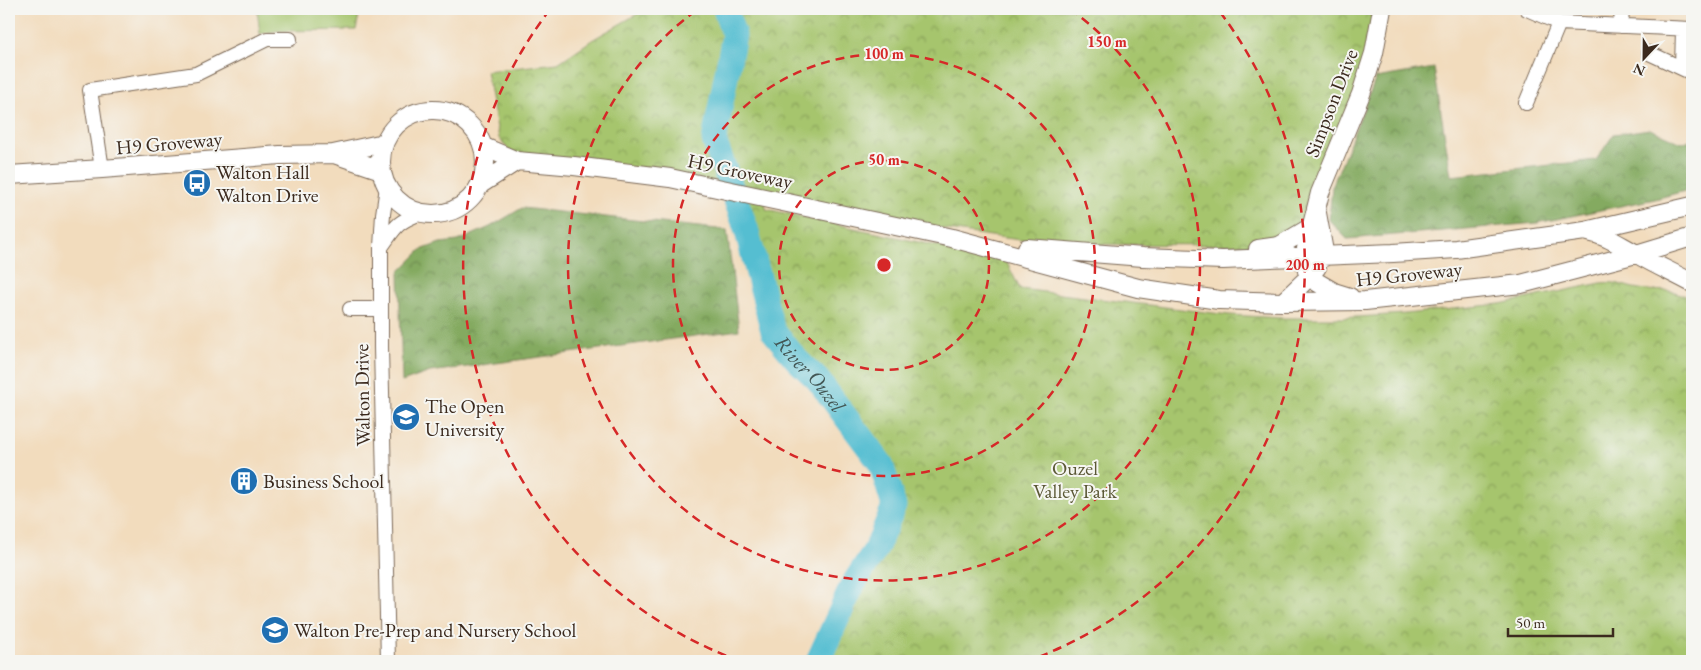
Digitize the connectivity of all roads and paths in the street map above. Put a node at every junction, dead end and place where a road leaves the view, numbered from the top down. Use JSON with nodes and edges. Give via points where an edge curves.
{"nodes":[{"id":1,"x":1382,"y":9,"type":"edge"},
{"id":2,"x":1527,"y":9,"type":"edge"},
{"id":3,"x":1622,"y":9,"type":"edge"},
{"id":4,"x":1559,"y":23,"type":"junction"},
{"id":5,"x":1621,"y":26,"type":"junction"},
{"id":6,"x":1687,"y":29,"type":"edge"},
{"id":7,"x":290,"y":39,"type":"dead end"},
{"id":8,"x":1649,"y":53,"type":"dead end"},
{"id":9,"x":1687,"y":70,"type":"edge"},
{"id":10,"x":1526,"y":103,"type":"dead end"},
{"id":11,"x":384,"y":143,"type":"junction"},
{"id":12,"x":484,"y":147,"type":"junction"},
{"id":13,"x":333,"y":154,"type":"junction"},
{"id":14,"x":517,"y":161,"type":"junction"},
{"id":15,"x":102,"y":170,"type":"junction"},
{"id":16,"x":9,"y":175,"type":"edge"},
{"id":17,"x":384,"y":178,"type":"junction"},
{"id":18,"x":481,"y":184,"type":"junction"},
{"id":19,"x":1692,"y":206,"type":"edge"},
{"id":20,"x":421,"y":213,"type":"junction"},
{"id":21,"x":1314,"y":219,"type":"junction"},
{"id":22,"x":1585,"y":231,"type":"junction"},
{"id":23,"x":1692,"y":237,"type":"edge"},
{"id":24,"x":952,"y":238,"type":"junction"},
{"id":25,"x":381,"y":247,"type":"junction"},
{"id":26,"x":1636,"y":254,"type":"junction"},
{"id":27,"x":1325,"y":256,"type":"junction"},
{"id":28,"x":1143,"y":257,"type":"junction"},
{"id":29,"x":1304,"y":257,"type":"junction"},
{"id":30,"x":1310,"y":276,"type":"junction"},
{"id":31,"x":1692,"y":283,"type":"edge"},
{"id":32,"x":1365,"y":301,"type":"junction"},
{"id":33,"x":1283,"y":302,"type":"junction"},
{"id":34,"x":350,"y":309,"type":"dead end"},
{"id":35,"x":381,"y":309,"type":"junction"},
{"id":36,"x":388,"y":661,"type":"edge"}],
"edges":[{"from":1,"to":21,"type":"street","name":"Simpson Drive","via":[[1374,53],[1361,94],[1325,179]]},
{"from":2,"to":4,"type":"street"},
{"from":3,"to":5,"type":"street"},
{"from":4,"to":5,"type":"street"},
{"from":4,"to":10,"type":"street"},
{"from":5,"to":6,"type":"street"},
{"from":6,"to":9,"type":"street"},
{"from":7,"to":15,"type":"street","via":[[267,39],[196,74],[90,90]]},
{"from":8,"to":9,"type":"street"},
{"from":11,"to":12,"type":"street","via":[[390,131],[411,114],[440,110],[467,122],[478,133]]},
{"from":11,"to":13,"type":"street","name":"H9 Groveway"},
{"from":11,"to":17,"type":"street","via":[[381,156]]},
{"from":12,"to":14,"type":"street","name":"H9 Groveway"},
{"from":12,"to":18,"type":"street","via":[[486,166]]},
{"from":13,"to":15,"type":"street","name":"H9 Groveway","via":[[280,155]]},
{"from":13,"to":17,"type":"street","name":"H9 Groveway"},
{"from":14,"to":18,"type":"street"},
{"from":14,"to":24,"type":"street","name":"H9 Groveway","via":[[670,178]]},
{"from":15,"to":16,"type":"street","name":"H9 Groveway"},
{"from":17,"to":20,"type":"street","via":[[397,200]]},
{"from":17,"to":25,"type":"street","name":"Walton Drive"},
{"from":18,"to":20,"type":"street","via":[[471,198],[456,209],[439,214]]},
{"from":19,"to":22,"type":"street","name":"H9 Groveway"},
{"from":20,"to":25,"type":"street","via":[[397,224]]},
{"from":21,"to":27,"type":"street","name":"Simpson Drive"},
{"from":21,"to":28,"type":"street","via":[[1279,246],[1181,250]]},
{"from":21,"to":29,"type":"street","name":"Simpson Drive"},
{"from":22,"to":26,"type":"street","via":[[1603,235]]},
{"from":22,"to":27,"type":"street","name":"H9 Groveway","via":[[1456,249]]},
{"from":23,"to":26,"type":"street","name":"H9 Groveway"},
{"from":24,"to":28,"type":"street","name":"H9 Groveway","via":[[1044,250]]},
{"from":24,"to":33,"type":"street","name":"H9 Groveway","via":[[1138,288],[1219,300]]},
{"from":25,"to":35,"type":"street","name":"Walton Drive"},
{"from":26,"to":31,"type":"street"},
{"from":26,"to":32,"type":"street","name":"H9 Groveway","via":[[1521,284]]},
{"from":27,"to":29,"type":"street","name":"H9 Groveway"},
{"from":27,"to":30,"type":"street"},
{"from":28,"to":29,"type":"street","name":"H9 Groveway","via":[[1223,260]]},
{"from":29,"to":30,"type":"street"},
{"from":30,"to":32,"type":"street","via":[[1334,292]]},
{"from":30,"to":33,"type":"street"},
{"from":32,"to":33,"type":"street","name":"H9 Groveway"},
{"from":34,"to":35,"type":"street"},
{"from":35,"to":36,"type":"street","name":"Walton Drive"}]}
